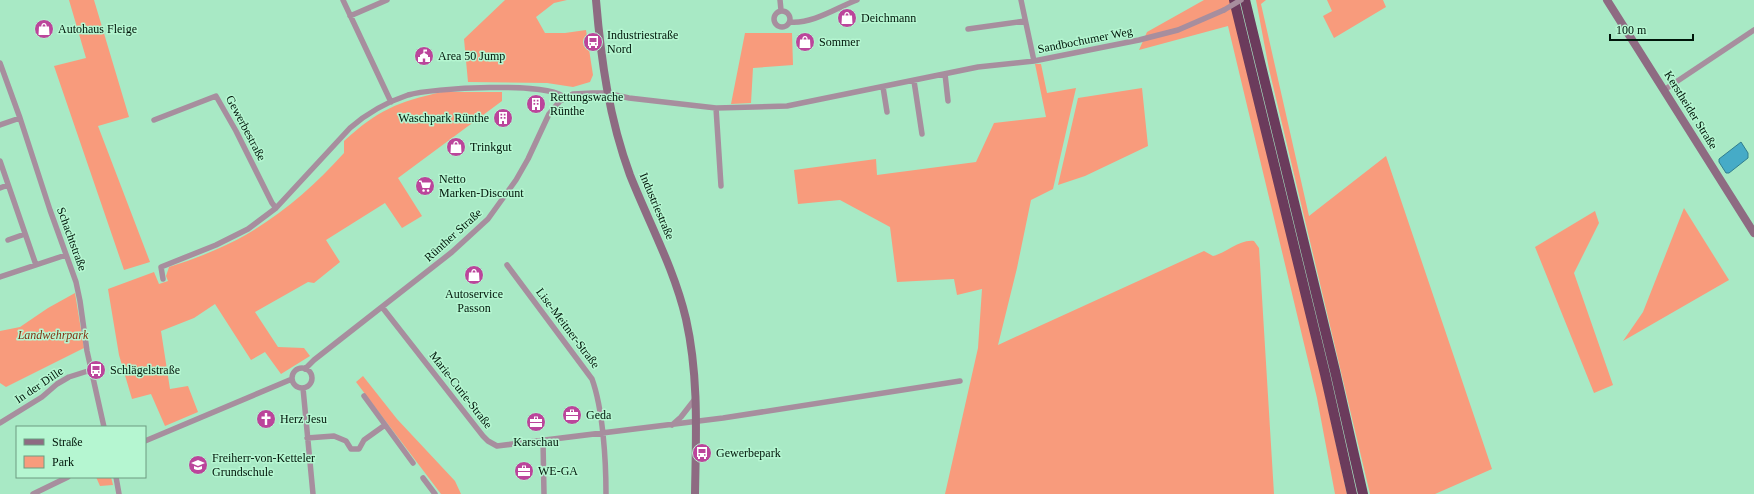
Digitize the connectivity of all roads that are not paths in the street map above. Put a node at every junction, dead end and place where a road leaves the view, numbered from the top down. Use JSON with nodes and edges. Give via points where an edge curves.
{"nodes":[{"id":1,"x":343,"y":0,"type":"edge"},
{"id":2,"x":387,"y":0,"type":"edge"},
{"id":3,"x":596,"y":0,"type":"edge"},
{"id":4,"x":780,"y":0,"type":"edge"},
{"id":5,"x":857,"y":0,"type":"edge"},
{"id":6,"x":1021,"y":0,"type":"edge"},
{"id":7,"x":1234,"y":0,"type":"edge"},
{"id":8,"x":1607,"y":0,"type":"edge"},
{"id":9,"x":1245,"y":1,"type":"edge"},
{"id":10,"x":781,"y":10,"type":"junction"},
{"id":11,"x":350,"y":16,"type":"junction"},
{"id":12,"x":1025,"y":21,"type":"junction"},
{"id":13,"x":790,"y":22,"type":"junction"},
{"id":14,"x":968,"y":29,"type":"dead end"},
{"id":15,"x":1754,"y":30,"type":"edge"},
{"id":16,"x":1034,"y":61,"type":"junction"},
{"id":17,"x":0,"y":63,"type":"edge"},
{"id":18,"x":945,"y":74,"type":"junction"},
{"id":19,"x":914,"y":81,"type":"junction"},
{"id":20,"x":883,"y":87,"type":"junction"},
{"id":21,"x":1664,"y":90,"type":"junction"},
{"id":22,"x":606,"y":94,"type":"junction"},
{"id":23,"x":565,"y":98,"type":"junction"},
{"id":24,"x":948,"y":101,"type":"dead end"},
{"id":25,"x":391,"y":102,"type":"junction"},
{"id":26,"x":716,"y":108,"type":"junction"},
{"id":27,"x":887,"y":112,"type":"dead end"},
{"id":28,"x":20,"y":118,"type":"junction"},
{"id":29,"x":154,"y":120,"type":"dead end"},
{"id":30,"x":0,"y":125,"type":"edge"},
{"id":31,"x":922,"y":134,"type":"dead end"},
{"id":32,"x":0,"y":161,"type":"edge"},
{"id":33,"x":8,"y":185,"type":"junction"},
{"id":34,"x":721,"y":186,"type":"dead end"},
{"id":35,"x":0,"y":188,"type":"edge"},
{"id":36,"x":276,"y":208,"type":"junction"},
{"id":37,"x":1754,"y":233,"type":"edge"},
{"id":38,"x":25,"y":234,"type":"junction"},
{"id":39,"x":8,"y":240,"type":"dead end"},
{"id":40,"x":66,"y":255,"type":"junction"},
{"id":41,"x":36,"y":265,"type":"junction"},
{"id":42,"x":507,"y":265,"type":"dead end"},
{"id":43,"x":0,"y":277,"type":"edge"},
{"id":44,"x":163,"y":279,"type":"dead end"},
{"id":45,"x":382,"y":307,"type":"junction"},
{"id":46,"x":305,"y":369,"type":"junction"},
{"id":47,"x":91,"y":370,"type":"junction"},
{"id":48,"x":292,"y":379,"type":"junction"},
{"id":49,"x":960,"y":381,"type":"dead end"},
{"id":50,"x":303,"y":388,"type":"junction"},
{"id":51,"x":364,"y":396,"type":"dead end"},
{"id":52,"x":696,"y":398,"type":"junction"},
{"id":53,"x":696,"y":422,"type":"junction"},
{"id":54,"x":0,"y":423,"type":"edge"},
{"id":55,"x":385,"y":425,"type":"junction"},
{"id":56,"x":672,"y":425,"type":"junction"},
{"id":57,"x":104,"y":426,"type":"edge"},
{"id":58,"x":602,"y":434,"type":"junction"},
{"id":59,"x":307,"y":438,"type":"junction"},
{"id":60,"x":146,"y":441,"type":"edge"},
{"id":61,"x":543,"y":441,"type":"junction"},
{"id":62,"x":413,"y":462,"type":"dead end"},
{"id":63,"x":66,"y":478,"type":"edge"},
{"id":64,"x":116,"y":478,"type":"edge"},
{"id":65,"x":423,"y":478,"type":"dead end"},
{"id":66,"x":33,"y":494,"type":"edge"},
{"id":67,"x":119,"y":494,"type":"edge"},
{"id":68,"x":313,"y":494,"type":"edge"},
{"id":69,"x":435,"y":494,"type":"edge"},
{"id":70,"x":544,"y":494,"type":"edge"},
{"id":71,"x":606,"y":494,"type":"edge"},
{"id":72,"x":695,"y":494,"type":"edge"},
{"id":73,"x":1352,"y":494,"type":"edge"},
{"id":74,"x":1363,"y":494,"type":"edge"}],
"edges":[{"from":1,"to":11,"type":"street"},
{"from":2,"to":11,"type":"street"},
{"from":3,"to":22,"type":"street","name":"Industriestraße"},
{"from":4,"to":10,"type":"street"},
{"from":5,"to":13,"type":"street","via":[[818,17]]},
{"from":6,"to":12,"type":"street"},
{"from":7,"to":73,"type":"highway"},
{"from":8,"to":21,"type":"street","name":"Kerstheider Straße"},
{"from":9,"to":16,"type":"street","name":"Sandbochumer Weg","bridge":true,"via":[[1163,34]]},
{"from":9,"to":74,"type":"highway"},
{"from":10,"to":13,"type":"street","via":[[788,12]]},
{"from":10,"to":13,"type":"street","via":[[774,16],[776,25],[782,27]]},
{"from":11,"to":25,"type":"street"},
{"from":12,"to":14,"type":"street"},
{"from":12,"to":16,"type":"street"},
{"from":15,"to":21,"type":"street"},
{"from":16,"to":18,"type":"street","name":"Sandbochumer Weg","via":[[978,67]]},
{"from":17,"to":28,"type":"street","name":"Schachtstraße"},
{"from":18,"to":19,"type":"street","name":"Sandbochumer Weg"},
{"from":18,"to":24,"type":"street"},
{"from":19,"to":20,"type":"street","name":"Sandbochumer Weg"},
{"from":19,"to":31,"type":"street"},
{"from":20,"to":26,"type":"street","name":"Sandbochumer Weg","via":[[787,106]]},
{"from":20,"to":27,"type":"street"},
{"from":21,"to":37,"type":"street","name":"Kerstheider Straße"},
{"from":22,"to":23,"type":"street","name":"Rünther Straße","via":[[582,93]]},
{"from":22,"to":26,"type":"street","name":"Sandbochumer Weg"},
{"from":22,"to":52,"type":"street","name":"Industriestraße","via":[[625,161],[668,263],[681,301],[690,339]]},
{"from":23,"to":25,"type":"street","via":[[558,93],[539,90],[453,88],[420,92]]},
{"from":23,"to":45,"type":"street","name":"Rünther Straße","via":[[549,114],[516,180],[488,219],[467,240]]},
{"from":25,"to":36,"type":"street","via":[[350,128]]},
{"from":26,"to":34,"type":"street"},
{"from":28,"to":30,"type":"street"},
{"from":28,"to":40,"type":"street","name":"Schachtstraße"},
{"from":29,"to":36,"type":"street","name":"Gewerbestraße","via":[[216,96]]},
{"from":32,"to":33,"type":"street"},
{"from":33,"to":35,"type":"street"},
{"from":33,"to":38,"type":"street"},
{"from":36,"to":44,"type":"street","via":[[248,229],[161,267]]},
{"from":38,"to":39,"type":"street"},
{"from":38,"to":41,"type":"street"},
{"from":40,"to":41,"type":"street"},
{"from":40,"to":47,"type":"street","name":"Schachtstraße","via":[[78,291]]},
{"from":41,"to":43,"type":"street"},
{"from":42,"to":58,"type":"street","name":"Lise-Meitner-Straße","via":[[592,379],[598,398]]},
{"from":45,"to":46,"type":"street","name":"Rünther Straße"},
{"from":45,"to":61,"type":"street","name":"Marie-Curie-Straße","via":[[488,441],[497,446]]},
{"from":46,"to":48,"type":"street","name":"Rünther Straße","via":[[296,370]]},
{"from":46,"to":50,"type":"street","via":[[310,373],[312,380]]},
{"from":47,"to":54,"type":"street","name":"In der Dille","via":[[69,377]]},
{"from":47,"to":57,"type":"street","name":"Schachtstraße"},
{"from":48,"to":50,"type":"street","via":[[295,386]]},
{"from":48,"to":60,"type":"street","name":"Rünther Straße"},
{"from":49,"to":53,"type":"street"},
{"from":50,"to":59,"type":"street"},
{"from":51,"to":55,"type":"street"},
{"from":52,"to":53,"type":"street","name":"Industriestraße"},
{"from":52,"to":56,"type":"street"},
{"from":53,"to":56,"type":"street","name":"Marie-Curie-Straße"},
{"from":53,"to":72,"type":"street","name":"Industriestraße"},
{"from":55,"to":59,"type":"street","via":[[364,440],[359,448],[352,449],[346,441],[334,436]]},
{"from":55,"to":62,"type":"street"},
{"from":56,"to":58,"type":"street","name":"Marie-Curie-Straße"},
{"from":58,"to":61,"type":"street","name":"Marie-Curie-Straße"},
{"from":58,"to":71,"type":"street","name":"Lise-Meitner-Straße"},
{"from":59,"to":68,"type":"street"},
{"from":61,"to":70,"type":"street"},
{"from":63,"to":66,"type":"street"},
{"from":64,"to":67,"type":"street"},
{"from":65,"to":69,"type":"street"}]}
